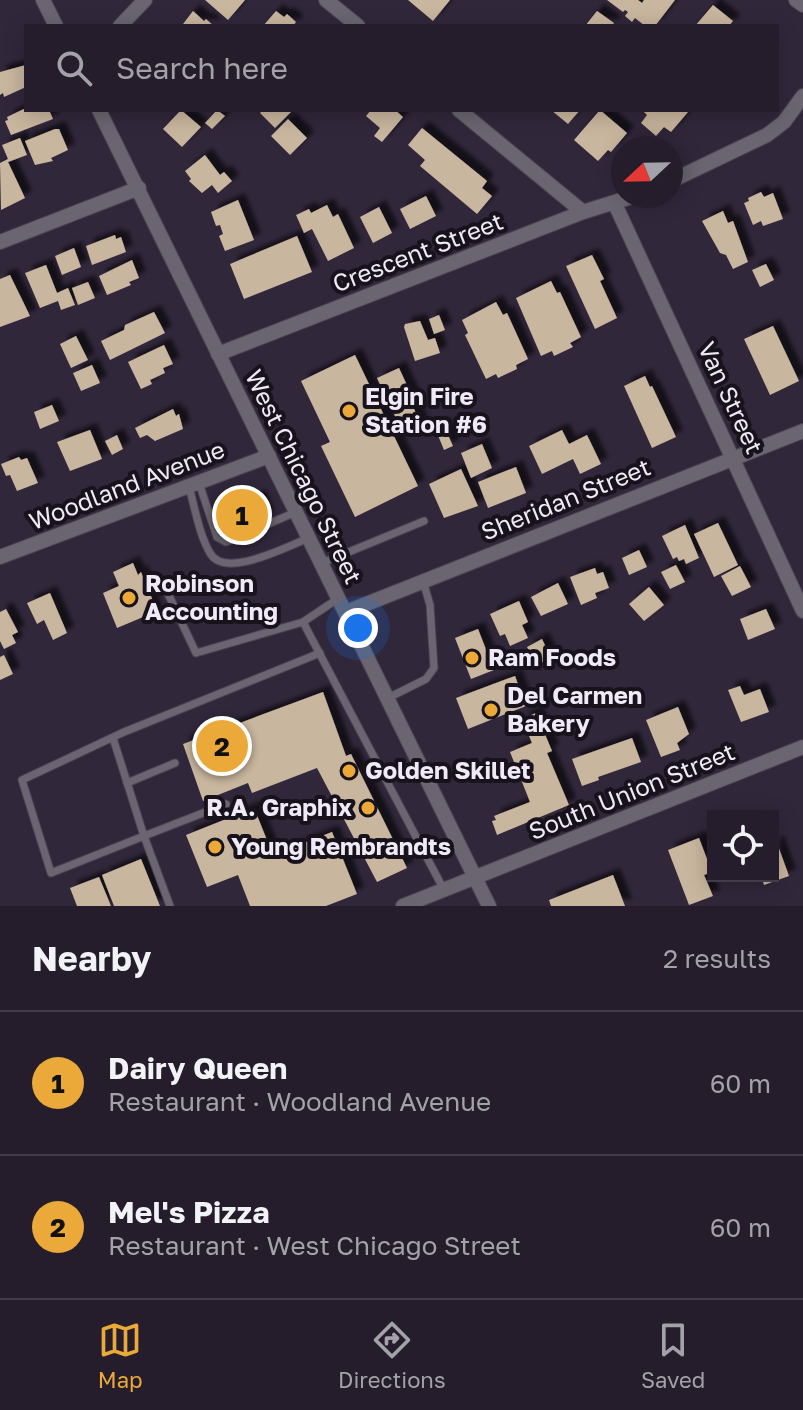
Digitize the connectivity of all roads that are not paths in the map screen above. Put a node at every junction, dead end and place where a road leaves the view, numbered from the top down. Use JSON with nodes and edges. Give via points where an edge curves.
{"nodes":[{"id":1,"x":43,"y":0,"type":"edge"},
{"id":2,"x":145,"y":0,"type":"edge"},
{"id":3,"x":326,"y":0,"type":"edge"},
{"id":4,"x":796,"y":0,"type":"edge"},
{"id":5,"x":803,"y":5,"type":"edge"},
{"id":6,"x":55,"y":24,"type":"edge"},
{"id":7,"x":122,"y":24,"type":"edge"},
{"id":8,"x":356,"y":24,"type":"edge"},
{"id":9,"x":803,"y":96,"type":"edge"},
{"id":10,"x":100,"y":112,"type":"edge"},
{"id":11,"x":461,"y":112,"type":"edge"},
{"id":12,"x":683,"y":175,"type":"edge"},
{"id":13,"x":139,"y":188,"type":"junction"},
{"id":14,"x":611,"y":205,"type":"edge"},
{"id":15,"x":617,"y":208,"type":"edge"},
{"id":16,"x":583,"y":212,"type":"junction"},
{"id":17,"x":0,"y":242,"type":"edge"},
{"id":18,"x":218,"y":354,"type":"junction"},
{"id":19,"x":803,"y":431,"type":"edge"},
{"id":20,"x":269,"y":456,"type":"junction"},
{"id":21,"x":734,"y":457,"type":"junction"},
{"id":22,"x":194,"y":485,"type":"junction"},
{"id":23,"x":296,"y":512,"type":"junction"},
{"id":24,"x":424,"y":521,"type":"dead end"},
{"id":25,"x":309,"y":538,"type":"junction"},
{"id":26,"x":0,"y":557,"type":"edge"},
{"id":27,"x":322,"y":563,"type":"junction"},
{"id":28,"x":423,"y":581,"type":"junction"},
{"id":29,"x":163,"y":583,"type":"dead end"},
{"id":30,"x":339,"y":598,"type":"junction"},
{"id":31,"x":803,"y":611,"type":"edge"},
{"id":32,"x":346,"y":612,"type":"junction"},
{"id":33,"x":303,"y":622,"type":"junction"},
{"id":34,"x":320,"y":653,"type":"junction"},
{"id":35,"x":388,"y":698,"type":"junction"},
{"id":36,"x":113,"y":738,"type":"junction"},
{"id":37,"x":803,"y":747,"type":"edge"},
{"id":38,"x":175,"y":763,"type":"dead end"},
{"id":39,"x":127,"y":783,"type":"junction"},
{"id":40,"x":226,"y":804,"type":"dead end"},
{"id":41,"x":144,"y":836,"type":"junction"},
{"id":42,"x":476,"y":877,"type":"junction"},
{"id":43,"x":444,"y":890,"type":"junction"},
{"id":44,"x":170,"y":906,"type":"edge"},
{"id":45,"x":403,"y":906,"type":"edge"},
{"id":46,"x":489,"y":906,"type":"edge"}],
"edges":[{"from":1,"to":6,"type":"street"},
{"from":2,"to":7,"type":"street"},
{"from":3,"to":8,"type":"street"},
{"from":4,"to":5,"type":"street"},
{"from":9,"to":12,"type":"street","via":[[767,135]]},
{"from":10,"to":13,"type":"street","name":"West Chicago Street"},
{"from":11,"to":16,"type":"street"},
{"from":13,"to":17,"type":"street"},
{"from":13,"to":18,"type":"street","name":"West Chicago Street"},
{"from":14,"to":16,"type":"street","name":"Crescent Street"},
{"from":15,"to":21,"type":"street","name":"Van Street"},
{"from":16,"to":18,"type":"street","name":"Crescent Street"},
{"from":18,"to":20,"type":"street","name":"West Chicago Street"},
{"from":19,"to":21,"type":"street","name":"Sheridan Street"},
{"from":20,"to":22,"type":"street","name":"Woodland Avenue"},
{"from":20,"to":23,"type":"street","name":"West Chicago Street"},
{"from":21,"to":28,"type":"street","name":"Sheridan Street"},
{"from":21,"to":31,"type":"street","name":"Van Street"},
{"from":22,"to":23,"type":"lane","via":[[217,537],[226,542]]},
{"from":22,"to":25,"type":"lane","via":[[211,556],[221,563],[238,565]]},
{"from":22,"to":26,"type":"street","name":"Woodland Avenue"},
{"from":23,"to":25,"type":"street","name":"West Chicago Street"},
{"from":24,"to":27,"type":"lane"},
{"from":25,"to":27,"type":"street","name":"West Chicago Street"},
{"from":27,"to":30,"type":"street","name":"West Chicago Street"},
{"from":28,"to":32,"type":"street","name":"Sheridan Street"},
{"from":28,"to":35,"type":"lane","via":[[434,668],[426,679]]},
{"from":29,"to":33,"type":"lane","via":[[196,653]]},
{"from":30,"to":32,"type":"street","name":"West Chicago Street"},
{"from":30,"to":33,"type":"lane"},
{"from":32,"to":35,"type":"street","name":"West Chicago Street"},
{"from":33,"to":34,"type":"lane"},
{"from":34,"to":36,"type":"lane"},
{"from":34,"to":43,"type":"lane"},
{"from":35,"to":42,"type":"street","name":"West Chicago Street"},
{"from":36,"to":39,"type":"lane"},
{"from":36,"to":41,"type":"lane","via":[[22,780],[51,873]]},
{"from":37,"to":42,"type":"street","name":"South Union Street"},
{"from":38,"to":39,"type":"lane"},
{"from":39,"to":41,"type":"lane"},
{"from":40,"to":41,"type":"lane"},
{"from":41,"to":44,"type":"lane"},
{"from":42,"to":43,"type":"street","name":"South Union Street"},
{"from":42,"to":46,"type":"street","name":"West Chicago Street"},
{"from":43,"to":45,"type":"street","name":"South Union Street"}]}
